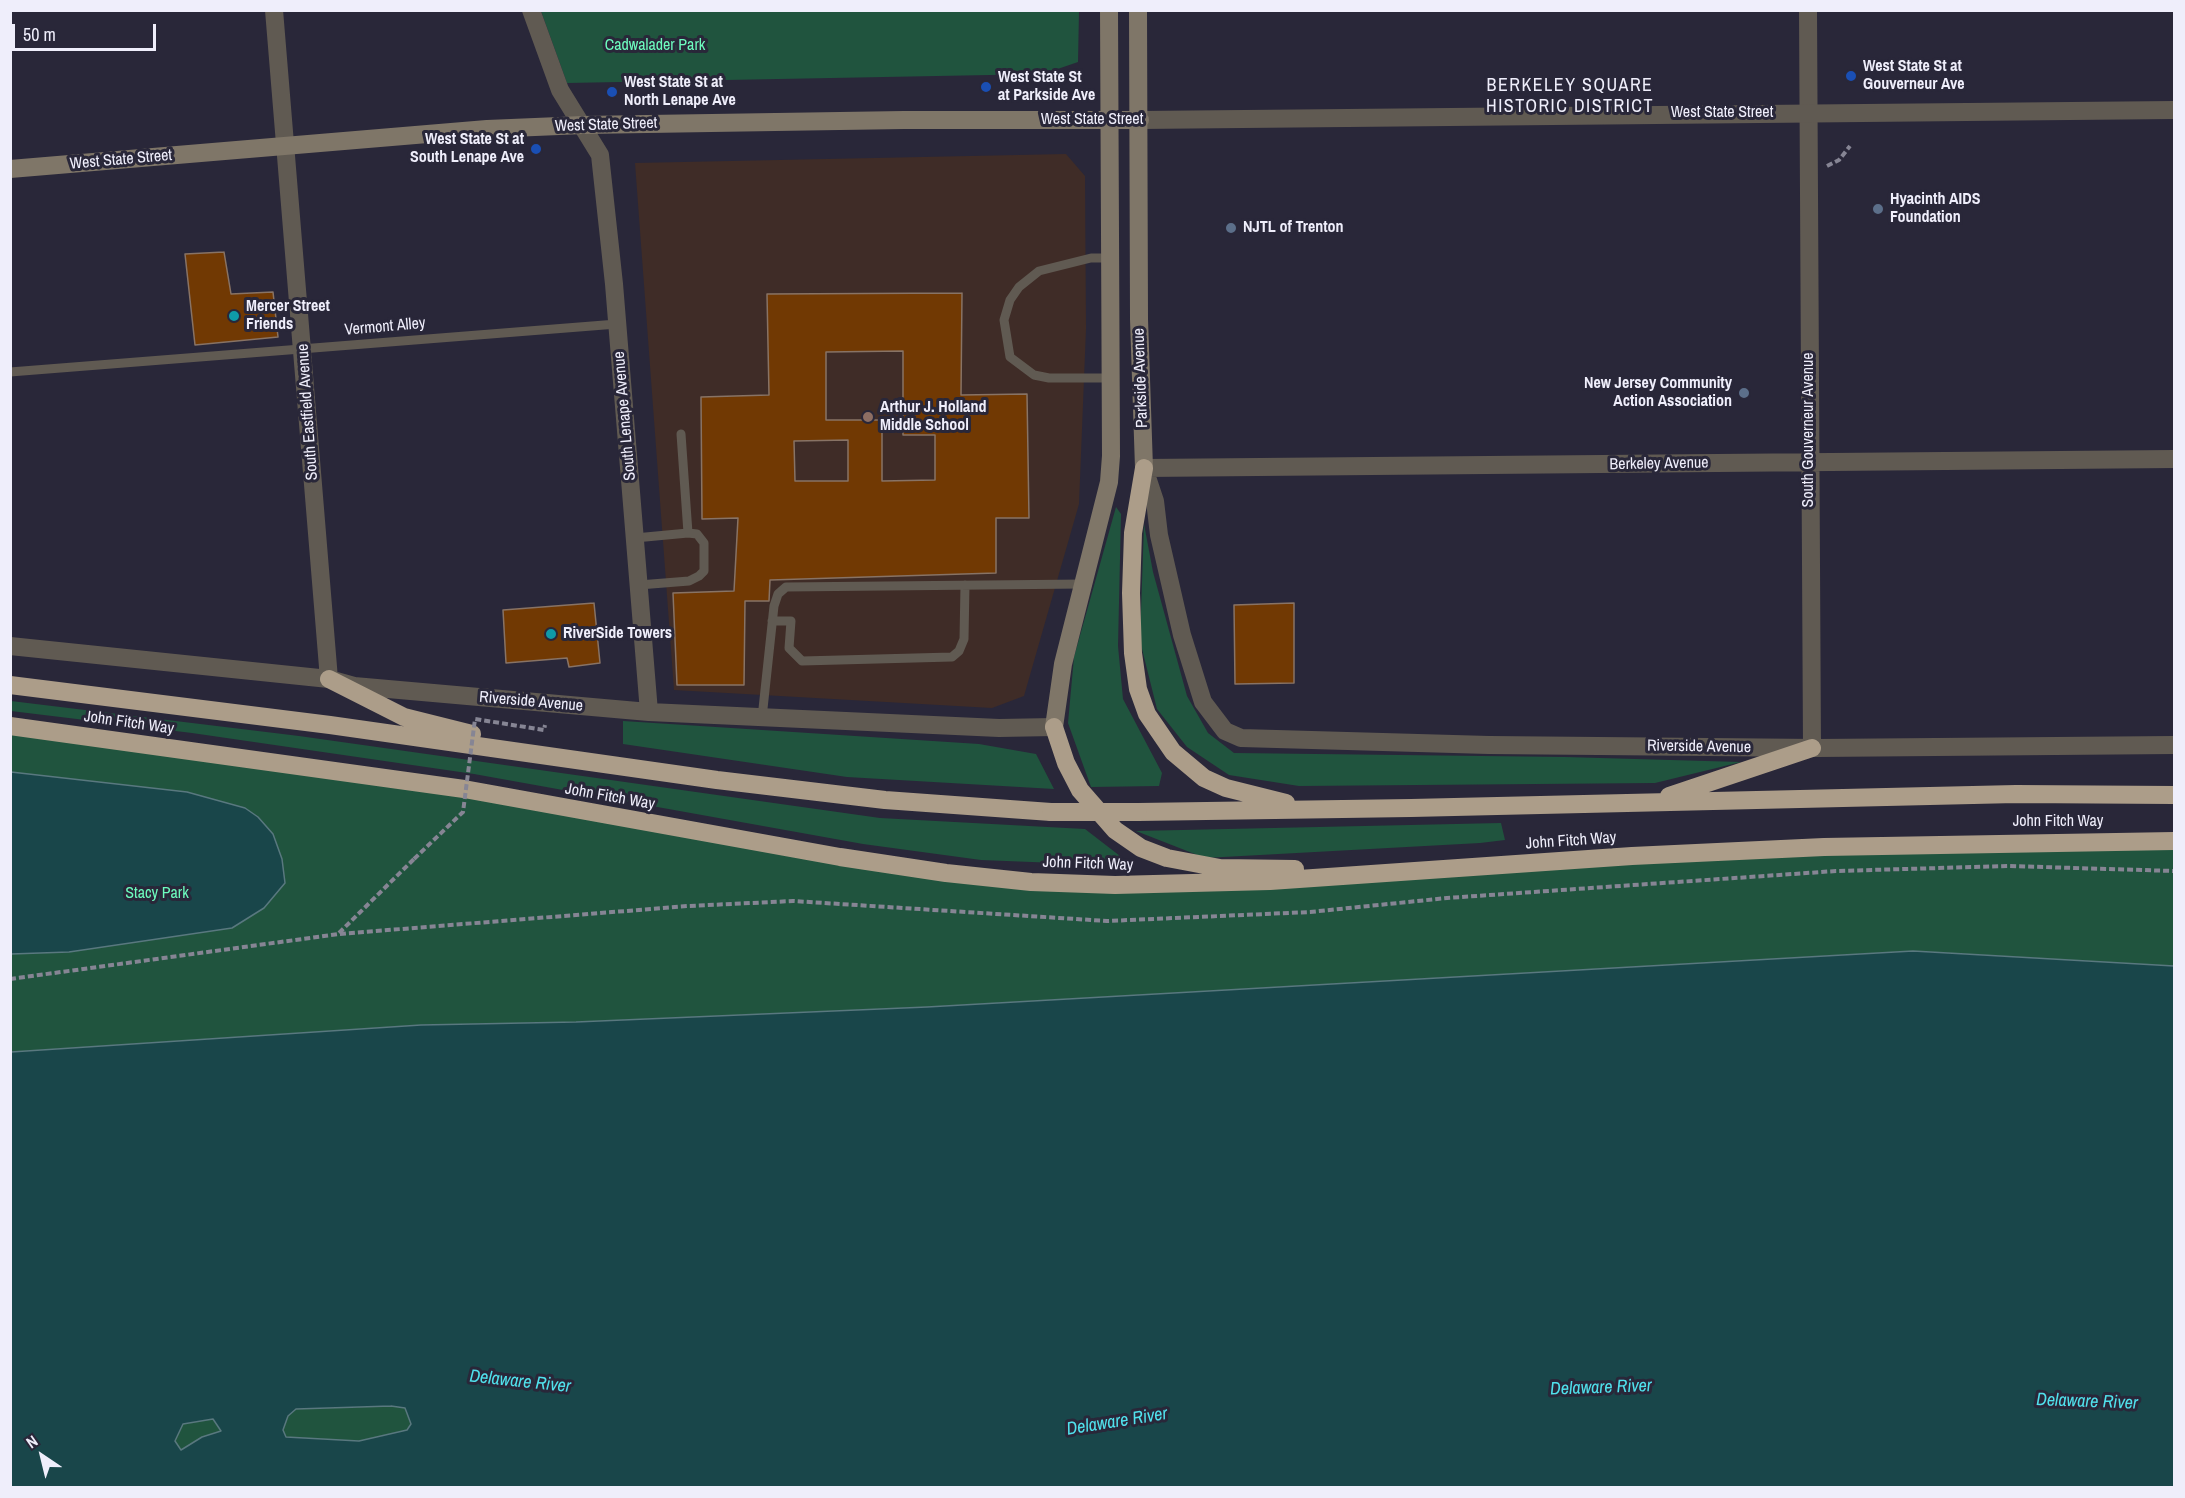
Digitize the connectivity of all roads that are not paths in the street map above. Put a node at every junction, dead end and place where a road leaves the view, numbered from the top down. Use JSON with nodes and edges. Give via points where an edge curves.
{"nodes":[{"id":1,"x":274,"y":10,"type":"edge"},
{"id":2,"x":531,"y":10,"type":"edge"},
{"id":3,"x":1109,"y":10,"type":"edge"},
{"id":4,"x":1138,"y":10,"type":"edge"},
{"id":5,"x":1808,"y":10,"type":"edge"},
{"id":6,"x":2175,"y":110,"type":"edge"},
{"id":7,"x":1808,"y":112,"type":"junction"},
{"id":8,"x":1109,"y":120,"type":"junction"},
{"id":9,"x":1140,"y":120,"type":"junction"},
{"id":10,"x":583,"y":125,"type":"junction"},
{"id":11,"x":283,"y":146,"type":"junction"},
{"id":12,"x":10,"y":169,"type":"edge"},
{"id":13,"x":1110,"y":258,"type":"junction"},
{"id":14,"x":617,"y":324,"type":"junction"},
{"id":15,"x":303,"y":349,"type":"junction"},
{"id":16,"x":10,"y":372,"type":"edge"},
{"id":17,"x":1112,"y":378,"type":"junction"},
{"id":18,"x":681,"y":434,"type":"dead end"},
{"id":19,"x":2175,"y":459,"type":"edge"},
{"id":20,"x":1809,"y":462,"type":"junction"},
{"id":21,"x":1144,"y":468,"type":"junction"},
{"id":22,"x":688,"y":533,"type":"junction"},
{"id":23,"x":635,"y":538,"type":"junction"},
{"id":24,"x":1083,"y":584,"type":"junction"},
{"id":25,"x":639,"y":585,"type":"junction"},
{"id":26,"x":965,"y":585,"type":"junction"},
{"id":27,"x":772,"y":621,"type":"junction"},
{"id":28,"x":11,"y":645,"type":"edge"},
{"id":29,"x":329,"y":679,"type":"junction"},
{"id":30,"x":10,"y":685,"type":"edge"},
{"id":31,"x":649,"y":712,"type":"junction"},
{"id":32,"x":762,"y":719,"type":"junction"},
{"id":33,"x":10,"y":726,"type":"edge"},
{"id":34,"x":1054,"y":727,"type":"junction"},
{"id":35,"x":1225,"y":731,"type":"joint"},
{"id":36,"x":2175,"y":745,"type":"edge"},
{"id":37,"x":1812,"y":748,"type":"junction"},
{"id":38,"x":567,"y":758,"type":"junction"},
{"id":39,"x":2175,"y":795,"type":"edge"},
{"id":40,"x":1650,"y":802,"type":"junction"},
{"id":41,"x":1311,"y":809,"type":"junction"},
{"id":42,"x":2175,"y":841,"type":"edge"},
{"id":43,"x":1431,"y":871,"type":"junction"}],
"edges":[{"from":1,"to":11,"type":"street","name":"South Eastfield Avenue"},
{"from":2,"to":10,"type":"street","name":"South Lenape Avenue","via":[[560,90]]},
{"from":3,"to":8,"type":"main road","name":"Parkside Avenue"},
{"from":4,"to":9,"type":"main road","name":"Parkside Avenue"},
{"from":5,"to":7,"type":"street","name":"South Gouverneur Avenue"},
{"from":6,"to":7,"type":"street","name":"West State Street"},
{"from":7,"to":9,"type":"street","name":"West State Street"},
{"from":7,"to":20,"type":"street","name":"South Gouverneur Avenue"},
{"from":8,"to":9,"type":"main road","name":"West State Street"},
{"from":8,"to":10,"type":"main road","name":"West State Street"},
{"from":8,"to":13,"type":"main road","name":"Parkside Avenue"},
{"from":9,"to":21,"type":"main road","name":"Parkside Avenue","via":[[1138,248]]},
{"from":10,"to":11,"type":"main road","name":"West State Street"},
{"from":10,"to":14,"type":"street","name":"South Lenape Avenue","via":[[600,155]]},
{"from":11,"to":12,"type":"main road","name":"West State Street"},
{"from":11,"to":15,"type":"street","name":"South Eastfield Avenue"},
{"from":13,"to":17,"type":"main road","name":"Parkside Avenue"},
{"from":13,"to":17,"type":"lane","via":[[1091,258],[1039,271],[1019,287],[1004,320],[1010,357],[1034,375]]},
{"from":14,"to":15,"type":"lane","name":"Vermont Alley"},
{"from":14,"to":23,"type":"street","name":"South Lenape Avenue"},
{"from":15,"to":16,"type":"lane","name":"Vermont Alley"},
{"from":15,"to":29,"type":"street","name":"South Eastfield Avenue"},
{"from":17,"to":24,"type":"main road","name":"Parkside Avenue","via":[[1109,482]]},
{"from":18,"to":22,"type":"lane"},
{"from":19,"to":20,"type":"street","name":"Berkeley Avenue"},
{"from":20,"to":21,"type":"street","name":"Berkeley Avenue"},
{"from":20,"to":37,"type":"street","name":"South Gouverneur Avenue"},
{"from":21,"to":35,"type":"street","name":"Parkside Avenue","via":[[1155,501],[1182,635],[1203,702]]},
{"from":21,"to":41,"type":"highway","via":[[1133,533],[1131,593],[1133,653],[1138,689],[1147,714],[1173,752],[1204,778],[1226,788]]},
{"from":22,"to":23,"type":"lane"},
{"from":22,"to":25,"type":"lane","via":[[697,534],[704,543],[704,571],[689,581]]},
{"from":23,"to":25,"type":"street","name":"South Lenape Avenue"},
{"from":24,"to":26,"type":"lane"},
{"from":24,"to":34,"type":"main road","name":"Parkside Avenue"},
{"from":25,"to":31,"type":"street","name":"South Lenape Avenue"},
{"from":26,"to":27,"type":"lane","via":[[786,587],[778,594]]},
{"from":26,"to":27,"type":"lane","via":[[964,639],[960,651],[952,657],[802,661],[789,648],[791,621]]},
{"from":27,"to":32,"type":"lane"},
{"from":28,"to":29,"type":"street","name":"Riverside Avenue"},
{"from":29,"to":31,"type":"street","name":"Riverside Avenue","via":[[354,686]]},
{"from":29,"to":38,"type":"highway","via":[[404,717]]},
{"from":30,"to":38,"type":"highway","name":"John Fitch Way"},
{"from":31,"to":32,"type":"street","name":"Riverside Avenue"},
{"from":32,"to":34,"type":"street","name":"Riverside Avenue"},
{"from":33,"to":43,"type":"highway","name":"John Fitch Way","via":[[464,789],[840,857],[967,875],[1115,885]]},
{"from":34,"to":43,"type":"highway","via":[[1080,790],[1114,830],[1167,858],[1220,868]]},
{"from":35,"to":37,"type":"street","name":"Riverside Avenue","via":[[1240,738],[1313,742]]},
{"from":36,"to":37,"type":"street","name":"Riverside Avenue"},
{"from":37,"to":40,"type":"highway"},
{"from":38,"to":41,"type":"highway","name":"John Fitch Way","bridge":true,"via":[[885,800],[1051,812]]},
{"from":39,"to":40,"type":"highway","name":"John Fitch Way","via":[[2016,794]]},
{"from":40,"to":41,"type":"highway","name":"John Fitch Way"},
{"from":42,"to":43,"type":"highway","name":"John Fitch Way","via":[[1824,847]]}]}
